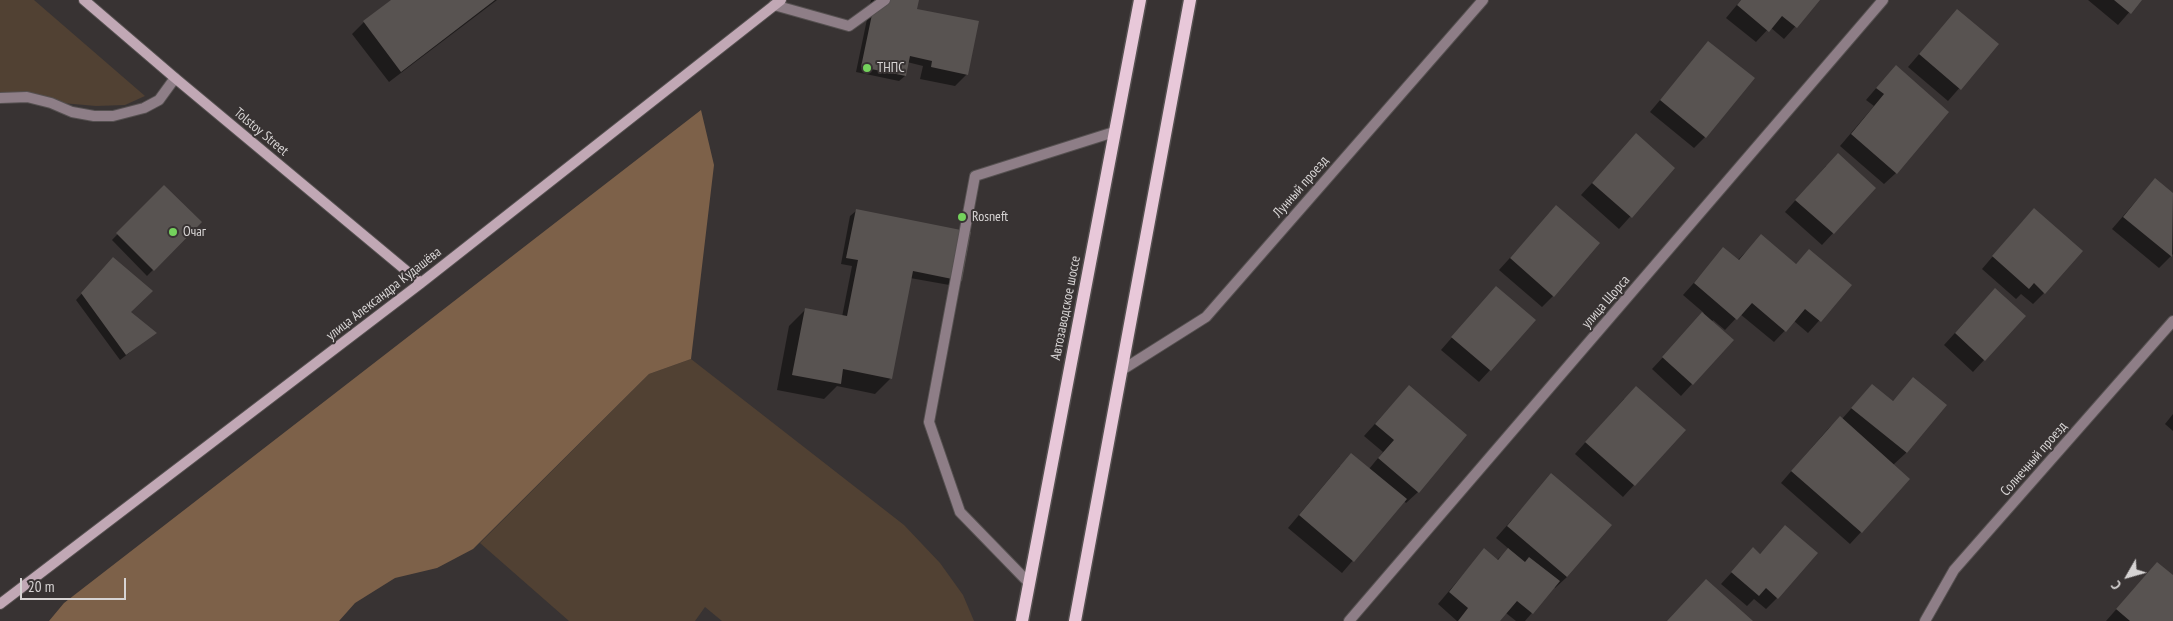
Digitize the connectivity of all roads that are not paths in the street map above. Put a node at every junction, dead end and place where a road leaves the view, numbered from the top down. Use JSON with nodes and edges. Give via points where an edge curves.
{"nodes":[{"id":1,"x":84,"y":0,"type":"edge"},
{"id":2,"x":885,"y":0,"type":"edge"},
{"id":3,"x":1140,"y":0,"type":"edge"},
{"id":4,"x":1190,"y":0,"type":"edge"},
{"id":5,"x":1483,"y":0,"type":"edge"},
{"id":6,"x":1883,"y":0,"type":"edge"},
{"id":7,"x":778,"y":3,"type":"edge"},
{"id":8,"x":174,"y":78,"type":"junction"},
{"id":9,"x":0,"y":98,"type":"edge"},
{"id":10,"x":1114,"y":132,"type":"junction"},
{"id":11,"x":421,"y":283,"type":"junction"},
{"id":12,"x":2173,"y":321,"type":"edge"},
{"id":13,"x":1122,"y":370,"type":"junction"},
{"id":14,"x":1029,"y":583,"type":"junction"},
{"id":15,"x":0,"y":604,"type":"edge"},
{"id":16,"x":1022,"y":621,"type":"edge"},
{"id":17,"x":1075,"y":621,"type":"edge"},
{"id":18,"x":1349,"y":621,"type":"edge"},
{"id":19,"x":1924,"y":621,"type":"edge"}],
"edges":[{"from":1,"to":8,"type":"main road","name":"Tolstoy Street"},
{"from":2,"to":7,"type":"street","via":[[850,26]]},
{"from":3,"to":10,"type":"main road","name":"Автозаводское шоссе"},
{"from":4,"to":13,"type":"main road"},
{"from":5,"to":13,"type":"street","name":"Лунный проезд","via":[[1206,317]]},
{"from":6,"to":18,"type":"street","name":"улица Щорса"},
{"from":7,"to":11,"type":"main road","name":"улица Александра Кудашёва"},
{"from":8,"to":9,"type":"street","via":[[159,100],[144,108],[114,116],[72,112],[27,97]]},
{"from":8,"to":11,"type":"main road","name":"Tolstoy Street"},
{"from":10,"to":14,"type":"main road","name":"Автозаводское шоссе"},
{"from":10,"to":14,"type":"street","via":[[975,176],[929,422],[960,512]]},
{"from":11,"to":15,"type":"main road","name":"улица Александра Кудашёва"},
{"from":12,"to":19,"type":"street","name":"Солнечный проезд","via":[[1954,570]]},
{"from":13,"to":17,"type":"main road"},
{"from":14,"to":16,"type":"main road","name":"Автозаводское шоссе"}]}
